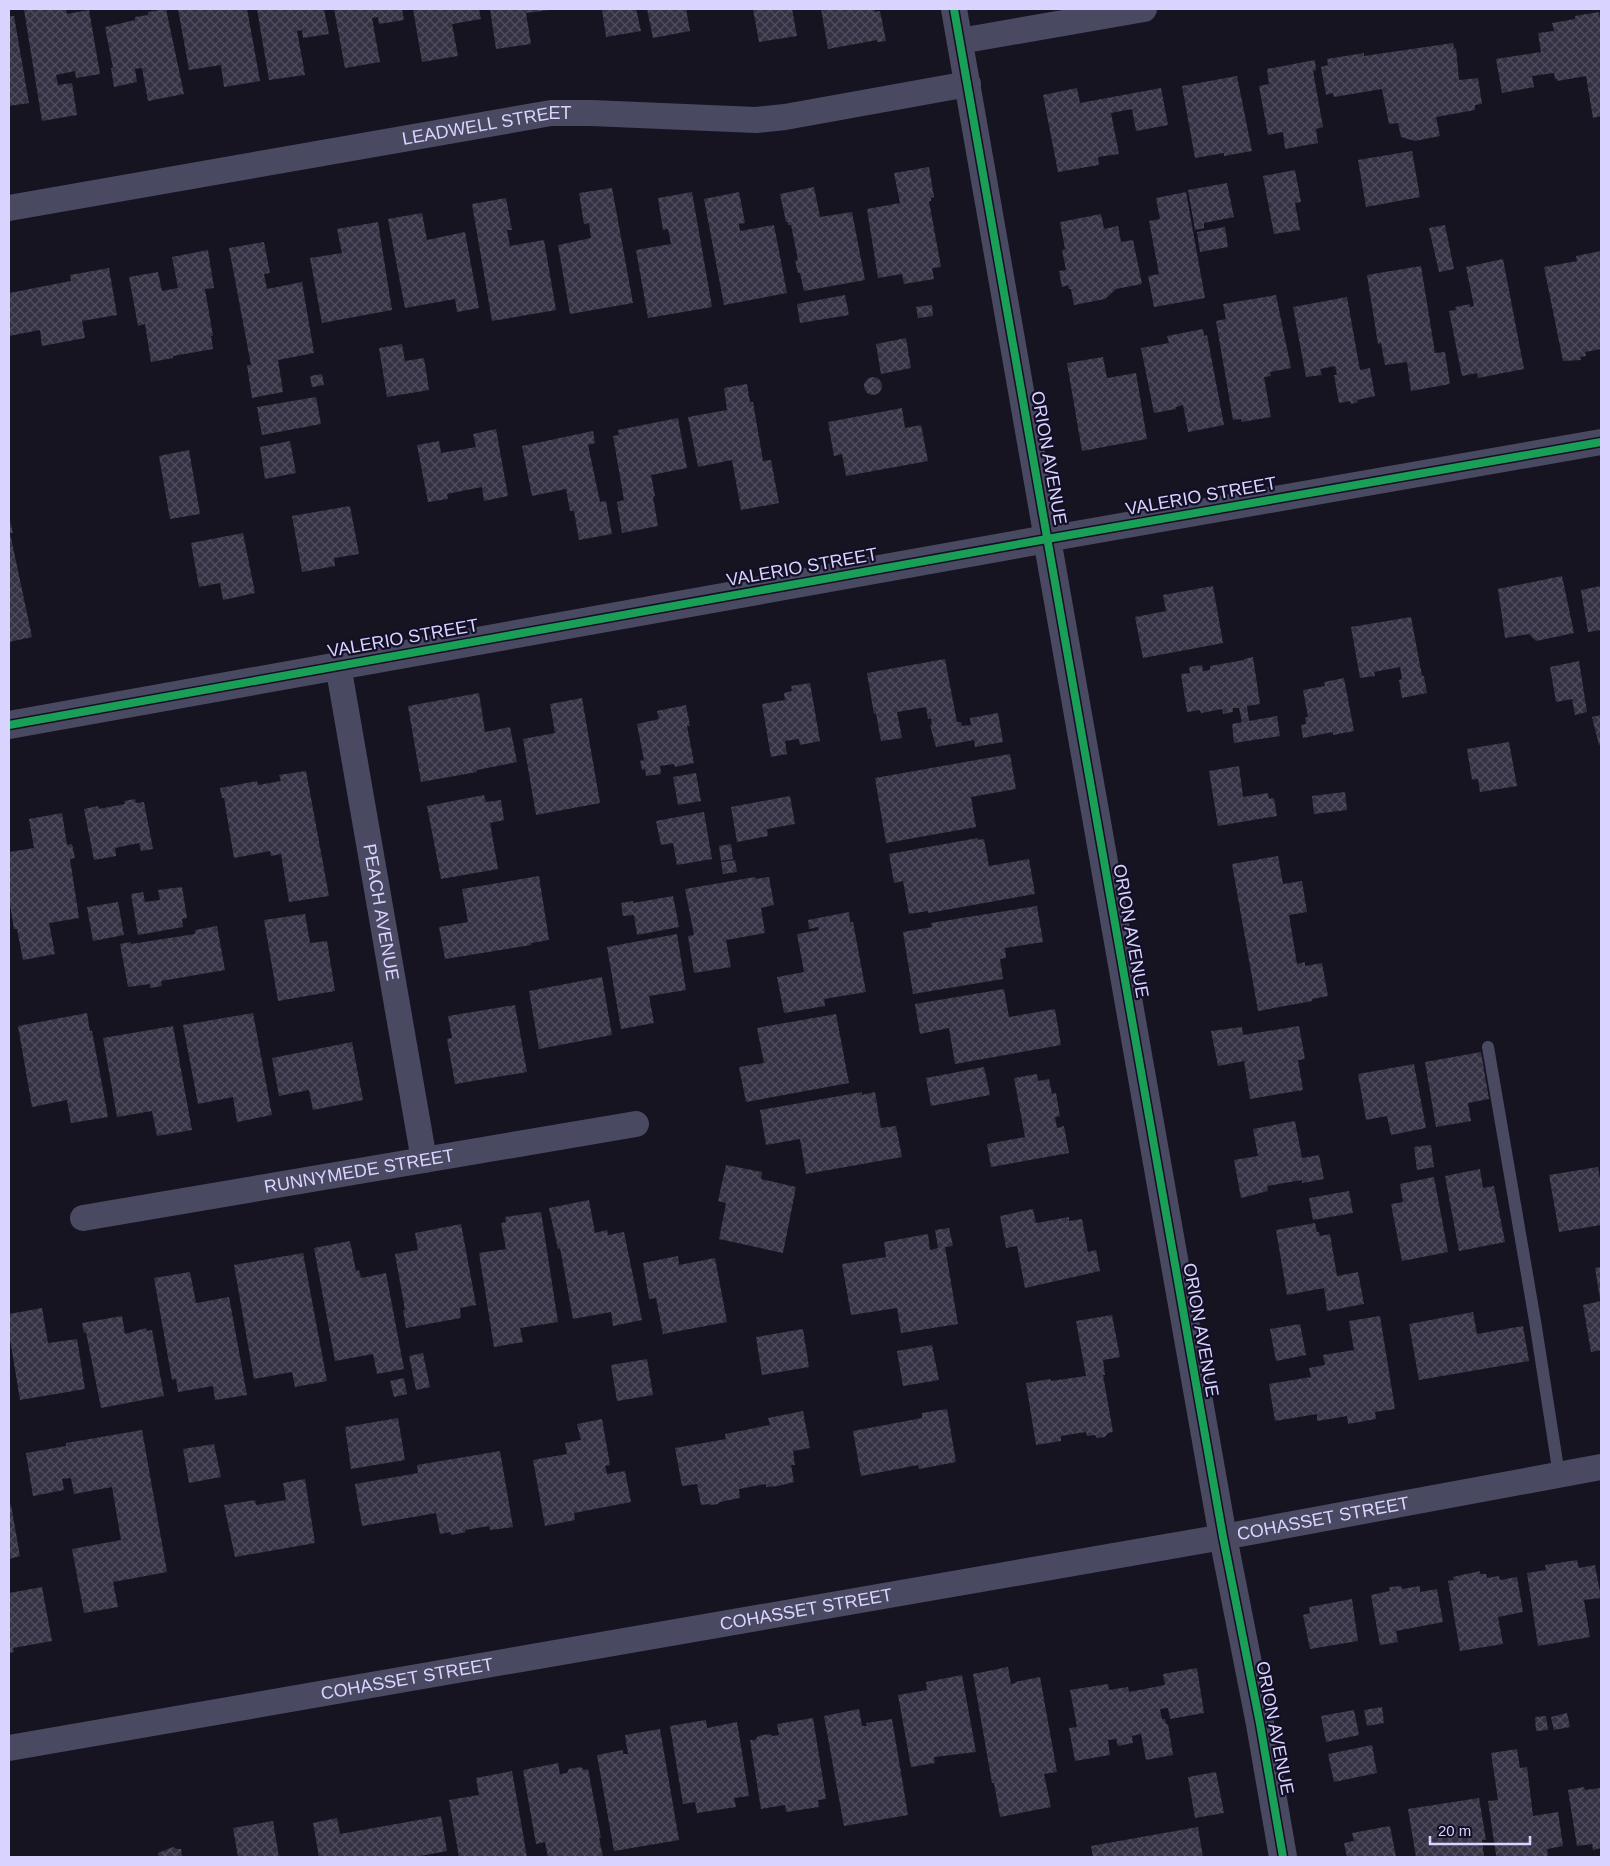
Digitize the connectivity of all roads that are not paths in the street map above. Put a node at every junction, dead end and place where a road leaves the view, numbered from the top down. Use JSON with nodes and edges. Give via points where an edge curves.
{"nodes":[{"id":1,"x":954,"y":9,"type":"edge"},
{"id":2,"x":1144,"y":9,"type":"edge"},
{"id":3,"x":960,"y":41,"type":"junction"},
{"id":4,"x":968,"y":84,"type":"junction"},
{"id":5,"x":9,"y":208,"type":"edge"},
{"id":6,"x":1601,"y":442,"type":"edge"},
{"id":7,"x":1047,"y":539,"type":"junction"},
{"id":8,"x":338,"y":665,"type":"junction"},
{"id":9,"x":9,"y":725,"type":"edge"},
{"id":10,"x":1488,"y":1047,"type":"dead end"},
{"id":11,"x":636,"y":1124,"type":"dead end"},
{"id":12,"x":424,"y":1160,"type":"junction"},
{"id":13,"x":83,"y":1218,"type":"dead end"},
{"id":14,"x":1601,"y":1468,"type":"edge"},
{"id":15,"x":1559,"y":1475,"type":"junction"},
{"id":16,"x":1223,"y":1537,"type":"junction"},
{"id":17,"x":9,"y":1748,"type":"edge"},
{"id":18,"x":1283,"y":1857,"type":"edge"}],
"edges":[{"from":1,"to":3,"type":"street","name":"ORION AVENUE"},
{"from":2,"to":3,"type":"street"},
{"from":3,"to":4,"type":"street","name":"ORION AVENUE"},
{"from":4,"to":5,"type":"street","name":"LEADWELL STREET","via":[[785,118],[756,120],[551,113]]},
{"from":4,"to":7,"type":"street","name":"ORION AVENUE"},
{"from":6,"to":7,"type":"street","name":"VALERIO STREET"},
{"from":7,"to":8,"type":"street","name":"VALERIO STREET"},
{"from":7,"to":16,"type":"street","name":"ORION AVENUE"},
{"from":8,"to":9,"type":"street","name":"VALERIO STREET"},
{"from":8,"to":12,"type":"street","name":"PEACH AVENUE"},
{"from":10,"to":15,"type":"lane"},
{"from":11,"to":12,"type":"street","name":"RUNNYMEDE STREET"},
{"from":12,"to":13,"type":"street","name":"RUNNYMEDE STREET"},
{"from":14,"to":15,"type":"street","name":"COHASSET STREET"},
{"from":15,"to":16,"type":"street","name":"COHASSET STREET"},
{"from":16,"to":17,"type":"street","name":"COHASSET STREET"},
{"from":16,"to":18,"type":"street","name":"ORION AVENUE"}]}
